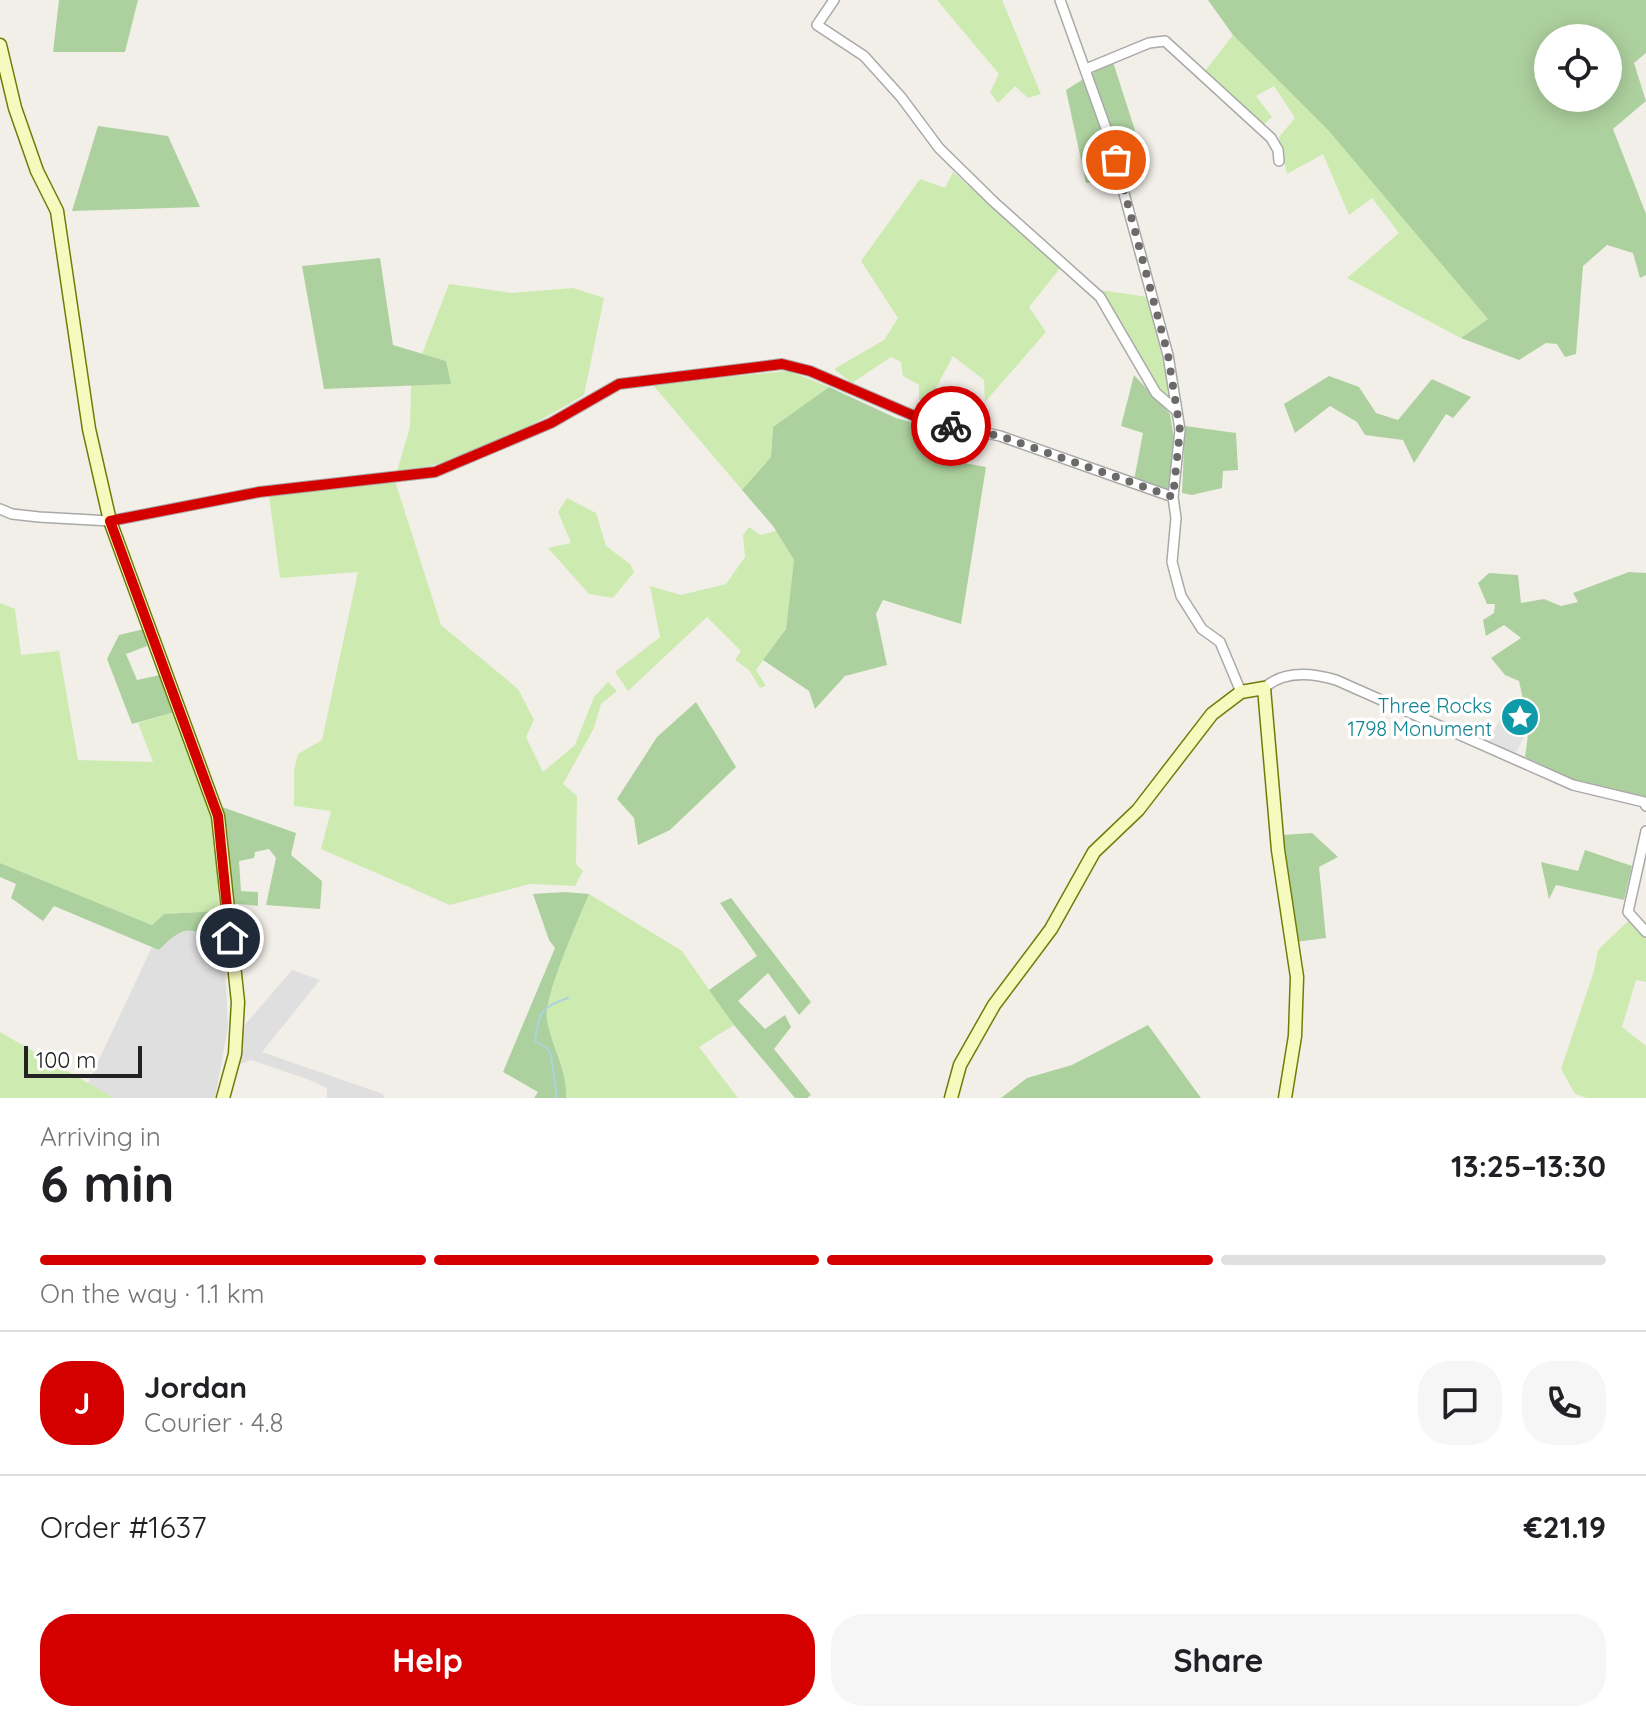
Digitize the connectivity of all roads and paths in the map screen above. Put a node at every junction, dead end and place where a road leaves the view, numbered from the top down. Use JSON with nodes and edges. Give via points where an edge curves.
{"nodes":[{"id":1,"x":834,"y":0,"type":"edge"},
{"id":2,"x":1060,"y":0,"type":"edge"},
{"id":3,"x":0,"y":45,"type":"edge"},
{"id":4,"x":1086,"y":69,"type":"junction"},
{"id":5,"x":1279,"y":161,"type":"dead end"},
{"id":6,"x":1177,"y":411,"type":"junction"},
{"id":7,"x":1173,"y":497,"type":"junction"},
{"id":8,"x":0,"y":509,"type":"edge"},
{"id":9,"x":110,"y":521,"type":"junction"},
{"id":10,"x":1264,"y":688,"type":"junction"},
{"id":11,"x":1241,"y":692,"type":"junction"},
{"id":12,"x":1646,"y":806,"type":"edge"},
{"id":13,"x":1646,"y":831,"type":"edge"},
{"id":14,"x":1646,"y":932,"type":"edge"},
{"id":15,"x":223,"y":1098,"type":"edge"},
{"id":16,"x":951,"y":1098,"type":"edge"},
{"id":17,"x":1285,"y":1098,"type":"edge"}],
"edges":[{"from":1,"to":6,"type":"street","via":[[817,25],[864,56],[939,148],[1100,297],[1156,393]]},
{"from":2,"to":4,"type":"street"},
{"from":3,"to":9,"type":"street","via":[[15,108],[57,211],[89,429]]},
{"from":4,"to":5,"type":"street","via":[[1165,41],[1271,138]]},
{"from":4,"to":6,"type":"street","via":[[1141,250]]},
{"from":6,"to":7,"type":"street"},
{"from":7,"to":9,"type":"street","via":[[1000,436],[919,418],[782,364],[619,384],[551,423],[435,472],[259,492]]},
{"from":7,"to":11,"type":"street","via":[[1172,562],[1181,596],[1202,629],[1220,642]]},
{"from":8,"to":9,"type":"street"},
{"from":9,"to":15,"type":"street","via":[[218,816],[238,1002],[235,1054]]},
{"from":10,"to":11,"type":"street"},
{"from":10,"to":12,"type":"street","via":[[1281,676],[1320,675],[1573,785]]},
{"from":10,"to":17,"type":"street","via":[[1278,850],[1297,977]]},
{"from":11,"to":16,"type":"street","via":[[1212,714],[1138,810],[1094,852],[1051,929],[994,1005],[960,1065]]},
{"from":13,"to":14,"type":"street","via":[[1628,912]]}]}
